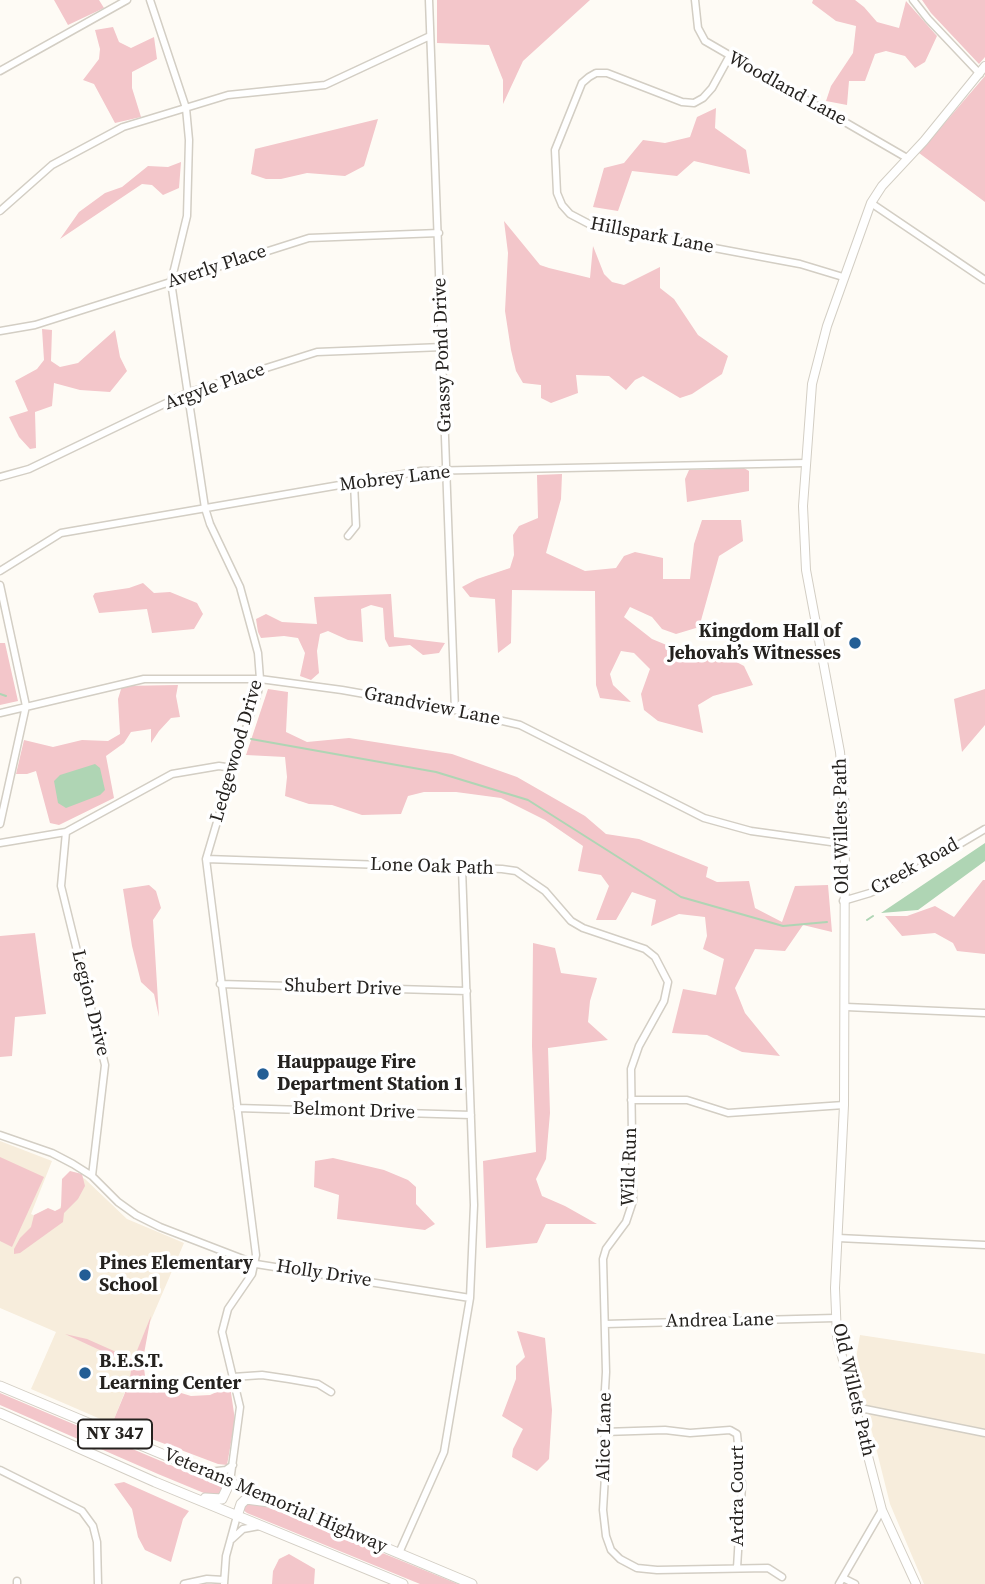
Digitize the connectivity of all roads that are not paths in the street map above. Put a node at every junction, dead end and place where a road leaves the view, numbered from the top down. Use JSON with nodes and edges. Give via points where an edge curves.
{"nodes":[{"id":1,"x":127,"y":0,"type":"edge"},
{"id":2,"x":150,"y":0,"type":"edge"},
{"id":3,"x":429,"y":0,"type":"edge"},
{"id":4,"x":695,"y":0,"type":"edge"},
{"id":5,"x":913,"y":0,"type":"edge"},
{"id":6,"x":430,"y":36,"type":"junction"},
{"id":7,"x":729,"y":57,"type":"junction"},
{"id":8,"x":982,"y":70,"type":"edge"},
{"id":9,"x":0,"y":71,"type":"edge"},
{"id":10,"x":186,"y":108,"type":"junction"},
{"id":11,"x":907,"y":158,"type":"junction"},
{"id":12,"x":871,"y":203,"type":"junction"},
{"id":13,"x":0,"y":211,"type":"edge"},
{"id":14,"x":439,"y":233,"type":"junction"},
{"id":15,"x":843,"y":277,"type":"junction"},
{"id":16,"x":985,"y":280,"type":"edge"},
{"id":17,"x":172,"y":282,"type":"junction"},
{"id":18,"x":0,"y":331,"type":"edge"},
{"id":19,"x":443,"y":347,"type":"junction"},
{"id":20,"x":187,"y":393,"type":"junction"},
{"id":21,"x":806,"y":463,"type":"junction"},
{"id":22,"x":448,"y":471,"type":"junction"},
{"id":23,"x":0,"y":477,"type":"edge"},
{"id":24,"x":354,"y":483,"type":"junction"},
{"id":25,"x":205,"y":508,"type":"junction"},
{"id":26,"x":348,"y":536,"type":"dead end"},
{"id":27,"x":0,"y":571,"type":"edge"},
{"id":28,"x":0,"y":585,"type":"edge"},
{"id":29,"x":260,"y":679,"type":"junction"},
{"id":30,"x":26,"y":706,"type":"junction"},
{"id":31,"x":455,"y":710,"type":"junction"},
{"id":32,"x":0,"y":713,"type":"edge"},
{"id":33,"x":233,"y":768,"type":"junction"},
{"id":34,"x":0,"y":824,"type":"edge"},
{"id":35,"x":985,"y":828,"type":"edge"},
{"id":36,"x":66,"y":832,"type":"junction"},
{"id":37,"x":0,"y":843,"type":"edge"},
{"id":38,"x":845,"y":844,"type":"junction"},
{"id":39,"x":206,"y":859,"type":"junction"},
{"id":40,"x":462,"y":867,"type":"junction"},
{"id":41,"x":843,"y":901,"type":"junction"},
{"id":42,"x":220,"y":984,"type":"junction"},
{"id":43,"x":467,"y":991,"type":"junction"},
{"id":44,"x":846,"y":1006,"type":"junction"},
{"id":45,"x":985,"y":1013,"type":"edge"},
{"id":46,"x":639,"y":1046,"type":"joint"},
{"id":47,"x":631,"y":1100,"type":"junction"},
{"id":48,"x":844,"y":1105,"type":"junction"},
{"id":49,"x":237,"y":1108,"type":"junction"},
{"id":50,"x":471,"y":1115,"type":"junction"},
{"id":51,"x":0,"y":1135,"type":"edge"},
{"id":52,"x":92,"y":1176,"type":"junction"},
{"id":53,"x":838,"y":1238,"type":"junction"},
{"id":54,"x":985,"y":1245,"type":"edge"},
{"id":55,"x":256,"y":1264,"type":"junction"},
{"id":56,"x":470,"y":1298,"type":"junction"},
{"id":57,"x":835,"y":1318,"type":"junction"},
{"id":58,"x":605,"y":1324,"type":"junction"},
{"id":59,"x":233,"y":1377,"type":"junction"},
{"id":60,"x":0,"y":1386,"type":"edge"},
{"id":61,"x":331,"y":1392,"type":"dead end"},
{"id":62,"x":855,"y":1407,"type":"junction"},
{"id":63,"x":0,"y":1413,"type":"edge"},
{"id":64,"x":604,"y":1432,"type":"junction"},
{"id":65,"x":985,"y":1433,"type":"edge"},
{"id":66,"x":233,"y":1465,"type":"junction"},
{"id":67,"x":0,"y":1471,"type":"edge"},
{"id":68,"x":206,"y":1472,"type":"junction"},
{"id":69,"x":230,"y":1482,"type":"junction"},
{"id":70,"x":175,"y":1490,"type":"junction"},
{"id":71,"x":284,"y":1505,"type":"junction"},
{"id":72,"x":882,"y":1510,"type":"junction"},
{"id":73,"x":237,"y":1516,"type":"junction"},
{"id":74,"x":260,"y":1525,"type":"junction"},
{"id":75,"x":231,"y":1541,"type":"junction"},
{"id":76,"x":398,"y":1553,"type":"junction"},
{"id":77,"x":737,"y":1568,"type":"junction"},
{"id":78,"x":782,"y":1577,"type":"dead end"},
{"id":79,"x":841,"y":1581,"type":"edge"},
{"id":80,"x":224,"y":1582,"type":"edge"},
{"id":81,"x":98,"y":1584,"type":"edge"},
{"id":82,"x":184,"y":1584,"type":"edge"},
{"id":83,"x":403,"y":1584,"type":"edge"},
{"id":84,"x":472,"y":1584,"type":"edge"},
{"id":85,"x":855,"y":1584,"type":"edge"},
{"id":86,"x":916,"y":1584,"type":"edge"}],
"edges":[{"from":1,"to":9,"type":"street"},
{"from":2,"to":10,"type":"street","name":"Ledgewood Drive"},
{"from":3,"to":6,"type":"street","name":"Grassy Pond Drive"},
{"from":4,"to":7,"type":"street","name":"Woodland Lane","via":[[700,36]]},
{"from":5,"to":8,"type":"street"},
{"from":6,"to":10,"type":"street","via":[[325,85],[228,95]]},
{"from":6,"to":14,"type":"street","name":"Grassy Pond Drive"},
{"from":7,"to":11,"type":"street","name":"Woodland Lane"},
{"from":7,"to":15,"type":"street","name":"Hillspark Lane","via":[[712,88],[694,103],[607,73],[596,73],[582,83],[555,150],[562,205],[570,215],[591,225],[800,264]]},
{"from":8,"to":11,"type":"main road","name":"Old Willets Path"},
{"from":10,"to":13,"type":"street","via":[[123,127],[52,166]]},
{"from":10,"to":17,"type":"street","name":"Ledgewood Drive","via":[[187,216]]},
{"from":11,"to":12,"type":"main road","name":"Old Willets Path"},
{"from":12,"to":15,"type":"main road","name":"Old Willets Path"},
{"from":12,"to":16,"type":"street"},
{"from":14,"to":17,"type":"street","name":"Averly Place","via":[[309,238]]},
{"from":14,"to":19,"type":"street","name":"Grassy Pond Drive"},
{"from":15,"to":21,"type":"main road","name":"Old Willets Path","via":[[811,384]]},
{"from":17,"to":18,"type":"street","name":"Averly Place","via":[[35,326]]},
{"from":17,"to":20,"type":"street","name":"Ledgewood Drive"},
{"from":19,"to":20,"type":"street","name":"Argyle Place","via":[[317,352]]},
{"from":19,"to":22,"type":"street","name":"Grassy Pond Drive"},
{"from":20,"to":23,"type":"street","name":"Argyle Place","via":[[29,469]]},
{"from":20,"to":25,"type":"street","name":"Ledgewood Drive"},
{"from":21,"to":22,"type":"street","name":"Mobrey Lane"},
{"from":21,"to":38,"type":"main road","name":"Old Willets Path","via":[[806,570],[841,752]]},
{"from":22,"to":24,"type":"street","name":"Mobrey Lane"},
{"from":22,"to":31,"type":"street","name":"Grassy Pond Drive"},
{"from":24,"to":25,"type":"street","name":"Mobrey Lane"},
{"from":24,"to":26,"type":"street","via":[[356,526]]},
{"from":25,"to":27,"type":"street","name":"Mobrey Lane","via":[[61,533]]},
{"from":25,"to":29,"type":"street","name":"Ledgewood Drive","via":[[240,587],[258,653]]},
{"from":28,"to":30,"type":"street"},
{"from":29,"to":30,"type":"street","name":"Grandview Lane","via":[[144,679]]},
{"from":29,"to":31,"type":"street","name":"Grandview Lane"},
{"from":29,"to":33,"type":"street","name":"Ledgewood Drive"},
{"from":30,"to":32,"type":"street","name":"Grandview Lane"},
{"from":30,"to":34,"type":"street"},
{"from":31,"to":38,"type":"street","name":"Grandview Lane","via":[[520,725],[704,818],[763,833]]},
{"from":33,"to":36,"type":"street","via":[[172,774]]},
{"from":33,"to":39,"type":"street","name":"Ledgewood Drive"},
{"from":35,"to":41,"type":"street","name":"Creek Road","via":[[902,878]]},
{"from":36,"to":37,"type":"street"},
{"from":36,"to":52,"type":"street","name":"Legion Drive","via":[[61,886],[105,1065]]},
{"from":38,"to":41,"type":"main road","name":"Old Willets Path"},
{"from":39,"to":40,"type":"street","name":"Lone Oak Path"},
{"from":39,"to":42,"type":"street","name":"Ledgewood Drive"},
{"from":40,"to":43,"type":"street"},
{"from":40,"to":46,"type":"street","name":"Lone Oak Path","via":[[516,871],[545,891],[571,921],[655,957],[668,982],[664,1001]]},
{"from":41,"to":44,"type":"main road","name":"Old Willets Path"},
{"from":42,"to":43,"type":"street","name":"Shubert Drive"},
{"from":42,"to":49,"type":"street","name":"Ledgewood Drive"},
{"from":43,"to":50,"type":"street"},
{"from":44,"to":45,"type":"street"},
{"from":44,"to":48,"type":"main road","name":"Old Willets Path"},
{"from":46,"to":47,"type":"street","name":"Wild Run","via":[[631,1069]]},
{"from":47,"to":48,"type":"street","via":[[687,1100],[728,1113]]},
{"from":47,"to":58,"type":"street","name":"Wild Run","via":[[633,1200],[625,1222],[606,1248]]},
{"from":48,"to":53,"type":"main road","name":"Old Willets Path"},
{"from":49,"to":50,"type":"street","name":"Belmont Drive"},
{"from":49,"to":55,"type":"street","name":"Ledgewood Drive"},
{"from":50,"to":56,"type":"street"},
{"from":51,"to":52,"type":"street","name":"Holly Drive","via":[[51,1153]]},
{"from":52,"to":55,"type":"street","name":"Holly Drive","via":[[136,1215]]},
{"from":53,"to":54,"type":"street"},
{"from":53,"to":57,"type":"main road","name":"Old Willets Path"},
{"from":55,"to":56,"type":"street","name":"Holly Drive"},
{"from":55,"to":59,"type":"street","via":[[224,1319],[224,1346]]},
{"from":56,"to":76,"type":"street","via":[[444,1451]]},
{"from":57,"to":58,"type":"street","name":"Andrea Lane"},
{"from":57,"to":62,"type":"main road","name":"Old Willets Path"},
{"from":58,"to":64,"type":"street","name":"Alice Lane"},
{"from":59,"to":61,"type":"street","via":[[289,1379],[318,1384]]},
{"from":59,"to":66,"type":"street","via":[[240,1407]]},
{"from":60,"to":68,"type":"highway","name":"Veterans Memorial Highway","number":"NY 347"},
{"from":62,"to":65,"type":"street"},
{"from":62,"to":72,"type":"main road","name":"Old Willets Path"},
{"from":63,"to":70,"type":"highway","name":"Veterans Memorial Highway","number":"NY 347"},
{"from":64,"to":77,"type":"street","name":"Alice Lane","via":[[603,1510],[611,1550],[628,1565],[647,1570]]},
{"from":64,"to":77,"type":"street","name":"Ardra Court","via":[[730,1430],[737,1434],[742,1485]]},
{"from":66,"to":68,"type":"street"},
{"from":66,"to":69,"type":"street"},
{"from":67,"to":81,"type":"street","via":[[82,1511],[97,1542]]},
{"from":68,"to":69,"type":"highway","name":"Veterans Memorial Highway","number":"NY 347"},
{"from":69,"to":70,"type":"highway","via":[[220,1500]]},
{"from":69,"to":71,"type":"highway","name":"Veterans Memorial Highway","number":"NY 347"},
{"from":70,"to":73,"type":"highway","name":"Veterans Memorial Highway","number":"NY 347"},
{"from":71,"to":73,"type":"highway","via":[[246,1499]]},
{"from":71,"to":76,"type":"highway","name":"Veterans Memorial Highway","number":"NY 347"},
{"from":72,"to":79,"type":"street"},
{"from":72,"to":86,"type":"main road","name":"Old Willets Path"},
{"from":73,"to":74,"type":"highway","name":"Veterans Memorial Highway","number":"NY 347"},
{"from":73,"to":75,"type":"street"},
{"from":74,"to":75,"type":"street","via":[[243,1529]]},
{"from":74,"to":83,"type":"highway","name":"Veterans Memorial Highway","number":"NY 347"},
{"from":75,"to":80,"type":"street"},
{"from":76,"to":84,"type":"highway","name":"Veterans Memorial Highway","number":"NY 347"},
{"from":77,"to":78,"type":"street","via":[[768,1568]]},
{"from":79,"to":85,"type":"street"},
{"from":80,"to":82,"type":"street","via":[[206,1579]]}]}
